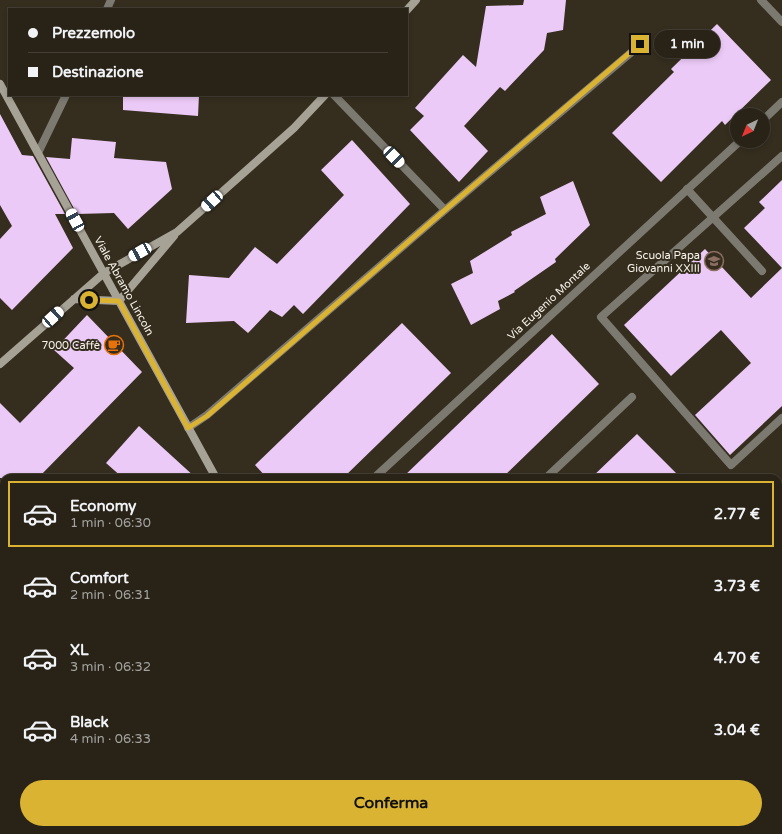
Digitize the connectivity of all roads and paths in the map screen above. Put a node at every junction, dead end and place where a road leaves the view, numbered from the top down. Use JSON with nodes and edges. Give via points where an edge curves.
{"nodes":[{"id":1,"x":416,"y":0,"type":"edge"},
{"id":2,"x":761,"y":0,"type":"edge"},
{"id":3,"x":408,"y":9,"type":"edge"},
{"id":4,"x":782,"y":22,"type":"edge"},
{"id":5,"x":640,"y":44,"type":"dead end"},
{"id":6,"x":0,"y":84,"type":"edge"},
{"id":7,"x":66,"y":96,"type":"edge"},
{"id":8,"x":324,"y":96,"type":"edge"},
{"id":9,"x":335,"y":96,"type":"edge"},
{"id":10,"x":782,"y":102,"type":"edge"},
{"id":11,"x":770,"y":113,"type":"edge"},
{"id":12,"x":732,"y":148,"type":"edge"},
{"id":13,"x":38,"y":153,"type":"junction"},
{"id":14,"x":782,"y":156,"type":"edge"},
{"id":15,"x":687,"y":189,"type":"junction"},
{"id":16,"x":445,"y":210,"type":"junction"},
{"id":17,"x":713,"y":217,"type":"junction"},
{"id":18,"x":177,"y":232,"type":"junction"},
{"id":19,"x":762,"y":271,"type":"dead end"},
{"id":20,"x":104,"y":273,"type":"junction"},
{"id":21,"x":74,"y":299,"type":"junction"},
{"id":22,"x":119,"y":301,"type":"junction"},
{"id":23,"x":0,"y":364,"type":"edge"},
{"id":24,"x":632,"y":397,"type":"dead end"},
{"id":25,"x":782,"y":418,"type":"edge"},
{"id":26,"x":188,"y":428,"type":"junction"},
{"id":27,"x":214,"y":474,"type":"edge"},
{"id":28,"x":378,"y":474,"type":"edge"},
{"id":29,"x":550,"y":474,"type":"edge"}],
"edges":[{"from":1,"to":3,"type":"street"},
{"from":2,"to":4,"type":"street"},
{"from":5,"to":16,"type":"street"},
{"from":6,"to":13,"type":"street","name":"Viale Abramo Lincoln"},
{"from":7,"to":13,"type":"street"},
{"from":8,"to":18,"type":"street","via":[[294,128]]},
{"from":9,"to":16,"type":"street"},
{"from":10,"to":11,"type":"street"},
{"from":12,"to":15,"type":"street","name":"Via Eugenio Montale"},
{"from":13,"to":20,"type":"street","name":"Viale Abramo Lincoln"},
{"from":14,"to":17,"type":"street"},
{"from":15,"to":17,"type":"street"},
{"from":15,"to":28,"type":"street","name":"Via Eugenio Montale"},
{"from":16,"to":26,"type":"street","via":[[207,416]]},
{"from":17,"to":19,"type":"street"},
{"from":17,"to":25,"type":"street","via":[[601,318],[731,465]]},
{"from":18,"to":20,"type":"street"},
{"from":18,"to":22,"type":"street"},
{"from":20,"to":21,"type":"street"},
{"from":20,"to":22,"type":"street","name":"Viale Abramo Lincoln"},
{"from":21,"to":22,"type":"street"},
{"from":21,"to":23,"type":"street"},
{"from":22,"to":26,"type":"street","name":"Viale Abramo Lincoln"},
{"from":24,"to":29,"type":"street"},
{"from":26,"to":27,"type":"street","name":"Viale Abramo Lincoln"}]}
